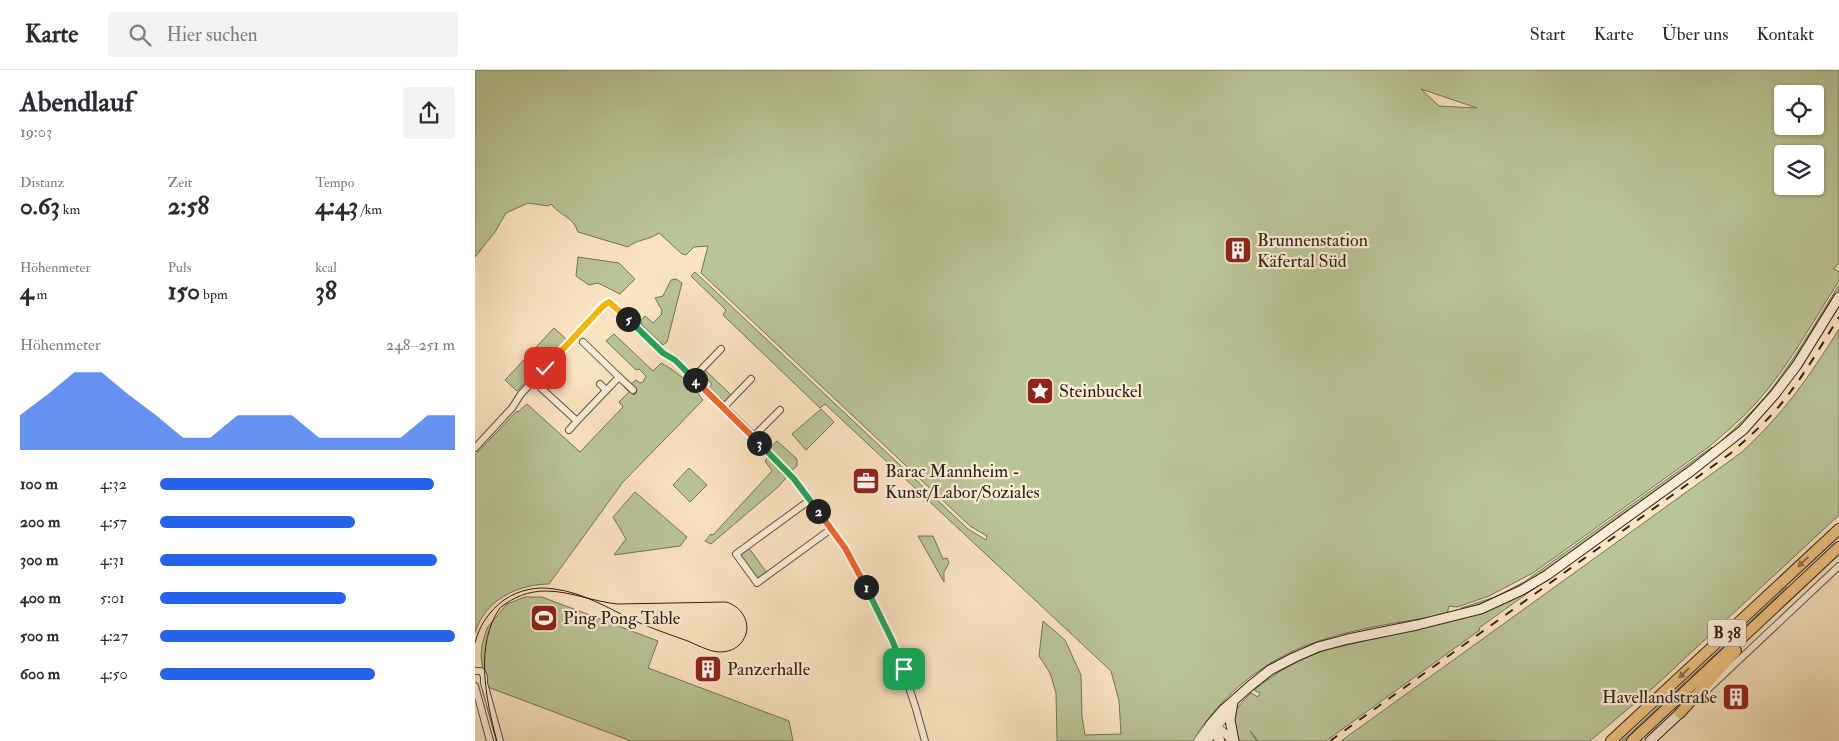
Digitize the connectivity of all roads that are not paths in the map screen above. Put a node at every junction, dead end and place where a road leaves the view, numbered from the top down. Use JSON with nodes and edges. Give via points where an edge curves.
{"nodes":[{"id":1,"x":1839,"y":297,"type":"edge"},
{"id":2,"x":583,"y":342,"type":"dead end"},
{"id":3,"x":721,"y":348,"type":"dead end"},
{"id":4,"x":619,"y":376,"type":"junction"},
{"id":5,"x":693,"y":378,"type":"junction"},
{"id":6,"x":751,"y":379,"type":"dead end"},
{"id":7,"x":601,"y":384,"type":"dead end"},
{"id":8,"x":541,"y":388,"type":"dead end"},
{"id":9,"x":607,"y":390,"type":"junction"},
{"id":10,"x":633,"y":390,"type":"dead end"},
{"id":11,"x":591,"y":394,"type":"dead end"},
{"id":12,"x":597,"y":400,"type":"junction"},
{"id":13,"x":582,"y":404,"type":"dead end"},
{"id":14,"x":723,"y":408,"type":"junction"},
{"id":15,"x":588,"y":410,"type":"junction"},
{"id":16,"x":780,"y":410,"type":"dead end"},
{"id":17,"x":577,"y":421,"type":"junction"},
{"id":18,"x":569,"y":430,"type":"dead end"},
{"id":19,"x":753,"y":437,"type":"junction"},
{"id":20,"x":475,"y":448,"type":"edge"},
{"id":21,"x":810,"y":500,"type":"junction"},
{"id":22,"x":831,"y":528,"type":"junction"},
{"id":23,"x":1839,"y":529,"type":"edge"},
{"id":24,"x":1839,"y":547,"type":"edge"},
{"id":25,"x":1839,"y":566,"type":"edge"},
{"id":26,"x":1746,"y":635,"type":"junction"},
{"id":27,"x":475,"y":671,"type":"edge"},
{"id":28,"x":475,"y":686,"type":"edge"},
{"id":29,"x":1232,"y":705,"type":"junction"},
{"id":30,"x":1680,"y":713,"type":"junction"},
{"id":31,"x":1214,"y":728,"type":"junction"},
{"id":32,"x":1612,"y":740,"type":"edge"},
{"id":33,"x":490,"y":741,"type":"edge"},
{"id":34,"x":500,"y":741,"type":"edge"},
{"id":35,"x":925,"y":741,"type":"edge"},
{"id":36,"x":1198,"y":741,"type":"edge"},
{"id":37,"x":1207,"y":741,"type":"edge"},
{"id":38,"x":1220,"y":741,"type":"edge"},
{"id":39,"x":1234,"y":741,"type":"edge"},
{"id":40,"x":1632,"y":741,"type":"edge"},
{"id":41,"x":1650,"y":741,"type":"edge"}],
"edges":[{"from":1,"to":29,"type":"main road","via":[[1797,365],[1743,430],[1691,472],[1547,575],[1481,609],[1318,647],[1270,670]]},
{"from":2,"to":4,"type":"street"},
{"from":3,"to":5,"type":"street"},
{"from":4,"to":9,"type":"street"},
{"from":4,"to":10,"type":"street"},
{"from":5,"to":14,"type":"street"},
{"from":5,"to":20,"type":"street","via":[[609,302],[521,394],[513,408]]},
{"from":6,"to":14,"type":"street"},
{"from":7,"to":9,"type":"street"},
{"from":8,"to":17,"type":"street"},
{"from":9,"to":12,"type":"street"},
{"from":11,"to":12,"type":"street"},
{"from":12,"to":15,"type":"street"},
{"from":13,"to":15,"type":"street"},
{"from":14,"to":19,"type":"street"},
{"from":15,"to":17,"type":"street"},
{"from":16,"to":19,"type":"street"},
{"from":17,"to":18,"type":"street"},
{"from":19,"to":21,"type":"street"},
{"from":21,"to":22,"type":"street"},
{"from":21,"to":22,"type":"street","via":[[736,554],[757,583]]},
{"from":22,"to":35,"type":"street","via":[[851,557],[892,640]]},
{"from":23,"to":32,"type":"highway","number":"B 38","one_way":true},
{"from":24,"to":26,"type":"highway","number":"B 38"},
{"from":25,"to":30,"type":"street"},
{"from":26,"to":30,"type":"highway","via":[[1735,654]]},
{"from":26,"to":40,"type":"highway","number":"B 38"},
{"from":27,"to":34,"type":"street","via":[[481,671],[484,676]]},
{"from":28,"to":33,"type":"street"},
{"from":29,"to":31,"type":"main road"},
{"from":29,"to":39,"type":"main road","via":[[1230,720]]},
{"from":30,"to":41,"type":"main road"},
{"from":31,"to":36,"type":"street"},
{"from":31,"to":37,"type":"street"},
{"from":31,"to":38,"type":"main road"},
{"from":31,"to":39,"type":"street"}]}
